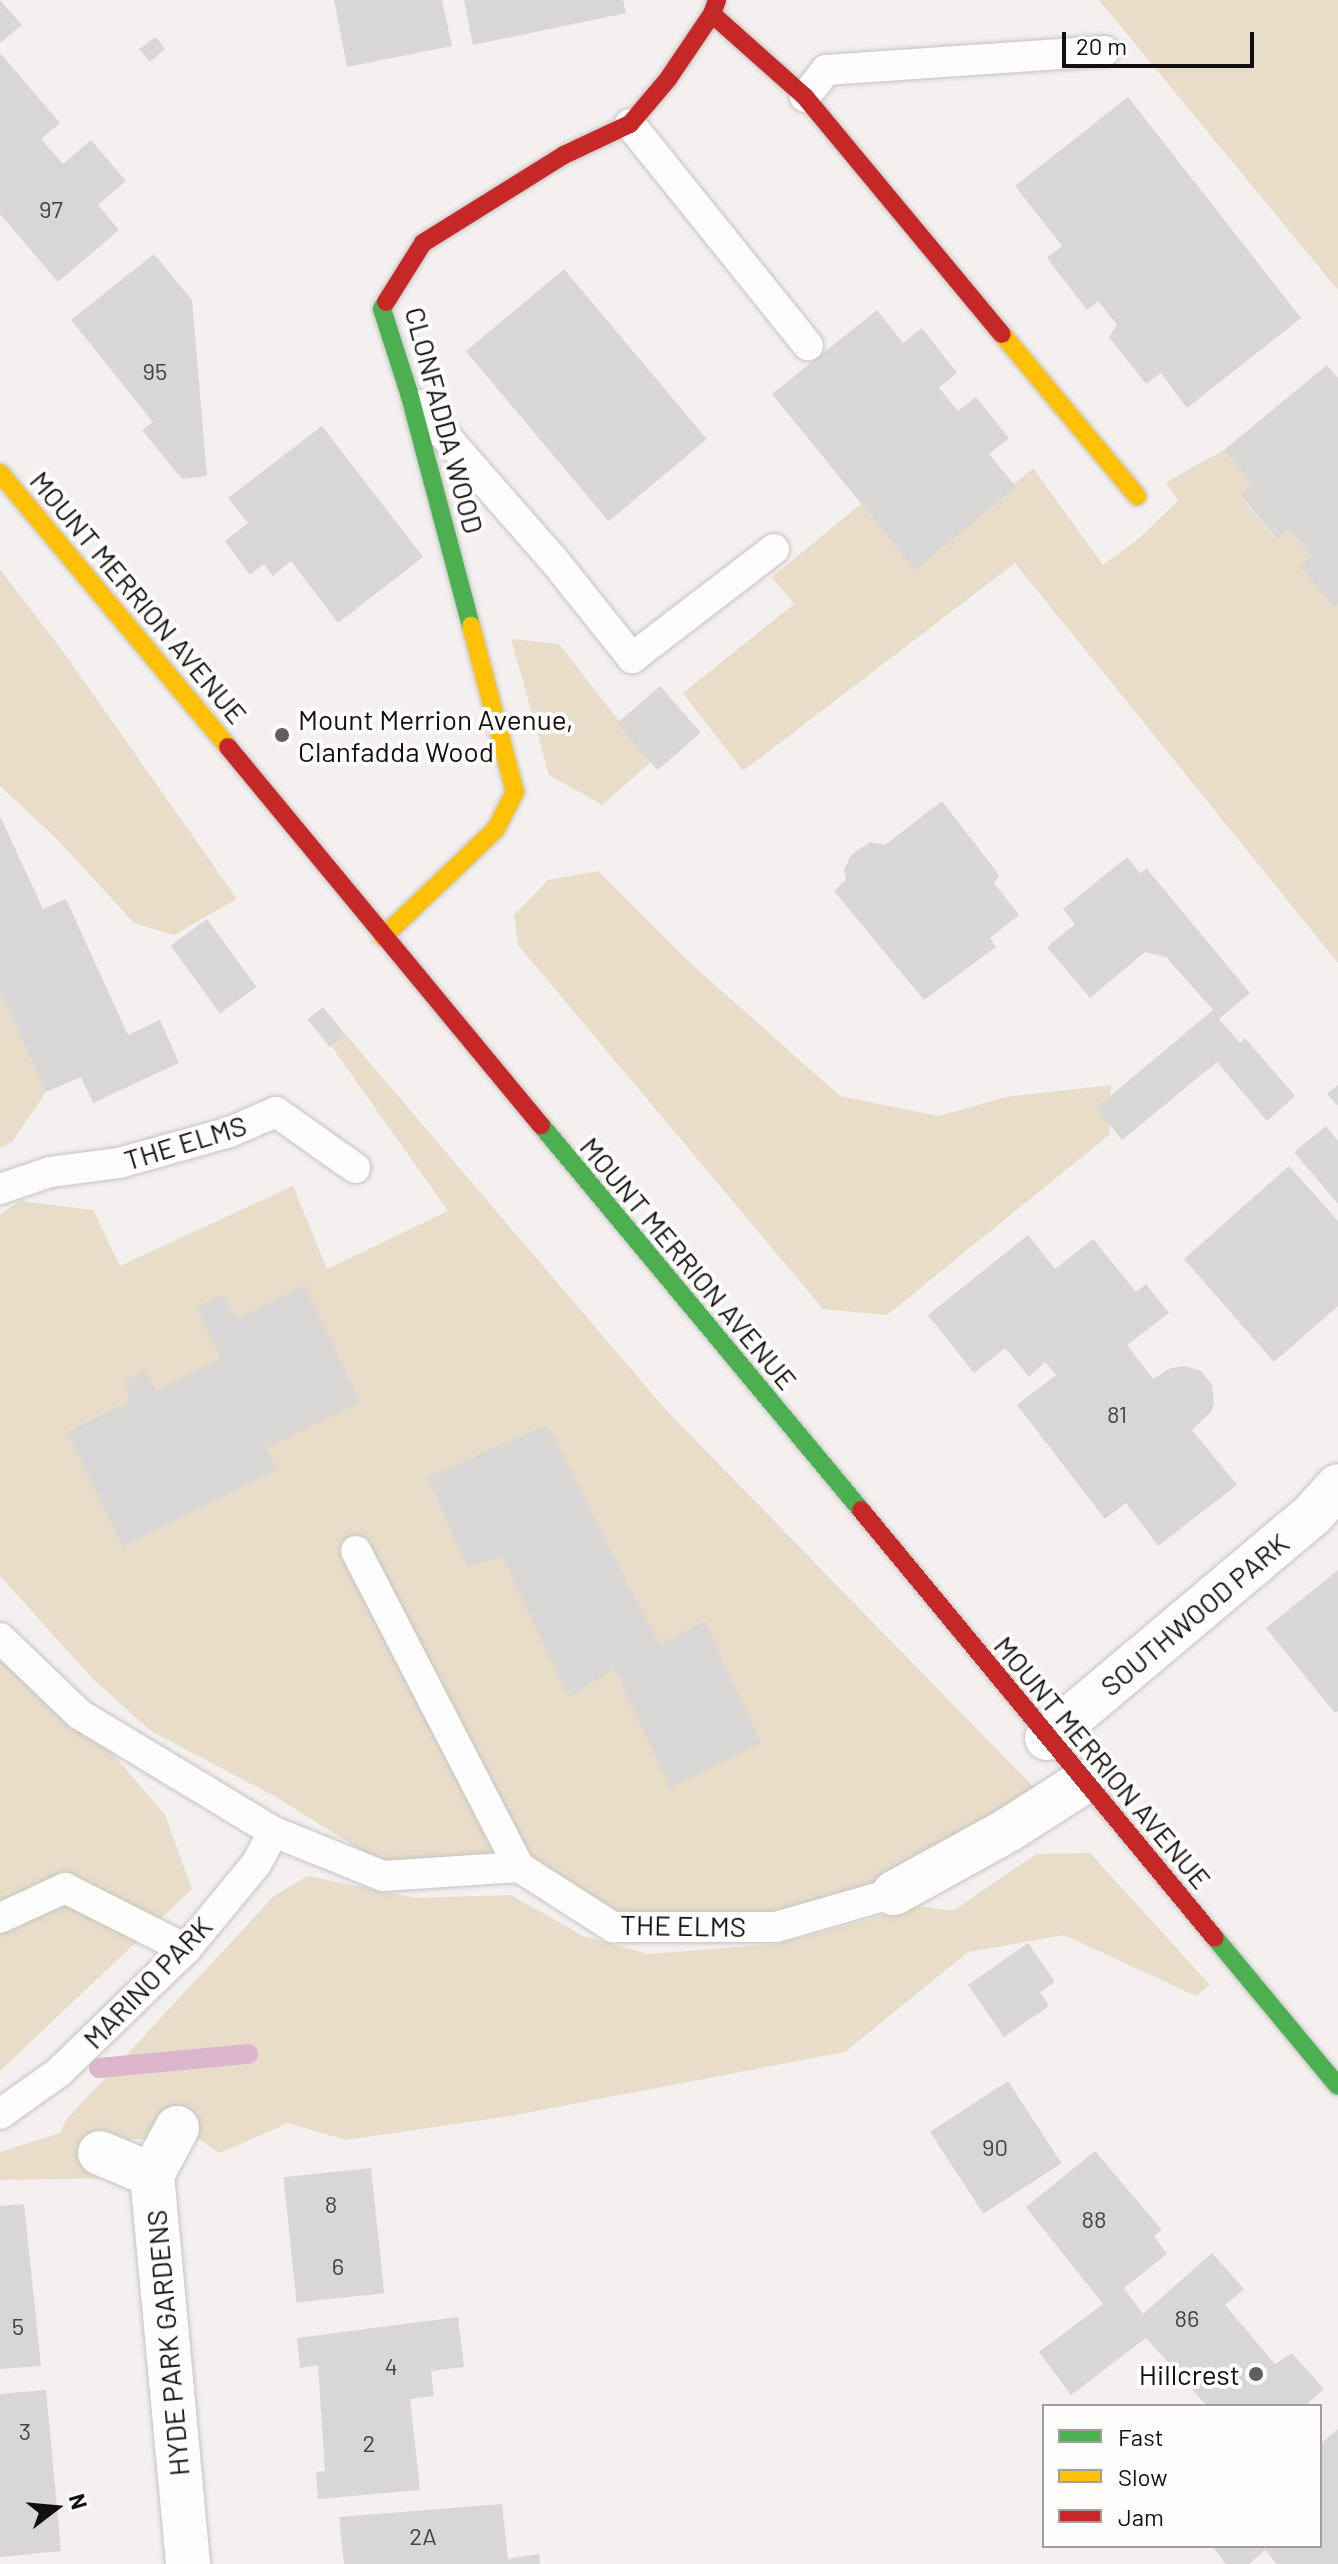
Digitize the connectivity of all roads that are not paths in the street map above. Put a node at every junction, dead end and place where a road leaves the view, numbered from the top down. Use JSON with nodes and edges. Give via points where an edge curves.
{"nodes":[{"id":1,"x":714,"y":7,"type":"edge"},
{"id":2,"x":1104,"y":51,"type":"dead end"},
{"id":3,"x":805,"y":97,"type":"junction"},
{"id":4,"x":630,"y":124,"type":"junction"},
{"id":5,"x":808,"y":345,"type":"dead end"},
{"id":6,"x":409,"y":393,"type":"junction"},
{"id":7,"x":0,"y":473,"type":"edge"},
{"id":8,"x":1137,"y":496,"type":"dead end"},
{"id":9,"x":774,"y":549,"type":"dead end"},
{"id":10,"x":383,"y":937,"type":"junction"},
{"id":11,"x":355,"y":1168,"type":"dead end"},
{"id":12,"x":0,"y":1189,"type":"edge"},
{"id":13,"x":1338,"y":1486,"type":"edge"},
{"id":14,"x":356,"y":1551,"type":"dead end"},
{"id":15,"x":0,"y":1638,"type":"edge"},
{"id":16,"x":1047,"y":1738,"type":"junction"},
{"id":17,"x":1083,"y":1782,"type":"junction"},
{"id":18,"x":274,"y":1832,"type":"junction"},
{"id":19,"x":519,"y":1867,"type":"junction"},
{"id":20,"x":894,"y":1893,"type":"joint"},
{"id":21,"x":0,"y":1918,"type":"edge"},
{"id":22,"x":186,"y":1949,"type":"junction"},
{"id":23,"x":1338,"y":2086,"type":"edge"},
{"id":24,"x":0,"y":2114,"type":"edge"},
{"id":25,"x":177,"y":2128,"type":"dead end"},
{"id":26,"x":100,"y":2153,"type":"dead end"},
{"id":27,"x":152,"y":2175,"type":"junction"},
{"id":28,"x":188,"y":2564,"type":"edge"}],
"edges":[{"from":1,"to":3,"type":"main road","name":"CLONFADDA WOOD"},
{"from":1,"to":4,"type":"main road","name":"CLONFADDA WOOD","via":[[668,79]]},
{"from":2,"to":3,"type":"lane","via":[[826,70]]},
{"from":3,"to":8,"type":"main road","name":"CLONFADDA WOOD"},
{"from":4,"to":5,"type":"lane"},
{"from":4,"to":6,"type":"main road","name":"CLONFADDA WOOD","via":[[564,155],[423,243],[382,309]]},
{"from":6,"to":9,"type":"lane","via":[[632,658]]},
{"from":6,"to":10,"type":"main road","name":"CLONFADDA WOOD","via":[[515,792],[496,829]]},
{"from":7,"to":10,"type":"main road","name":"MOUNT MERRION AVENUE"},
{"from":10,"to":16,"type":"main road","name":"MOUNT MERRION AVENUE"},
{"from":11,"to":12,"type":"lane","name":"THE ELMS","via":[[276,1112],[230,1132],[119,1163],[50,1172]]},
{"from":13,"to":16,"type":"street","name":"SOUTHWOOD PARK","via":[[1311,1516]]},
{"from":14,"to":19,"type":"lane"},
{"from":15,"to":18,"type":"lane","via":[[79,1714]]},
{"from":16,"to":17,"type":"main road","name":"MOUNT MERRION AVENUE"},
{"from":17,"to":20,"type":"street","name":"THE ELMS"},
{"from":17,"to":23,"type":"main road","name":"MOUNT MERRION AVENUE"},
{"from":18,"to":19,"type":"lane","via":[[383,1876]]},
{"from":18,"to":22,"type":"lane","name":"MARINO PARK","via":[[256,1864]]},
{"from":19,"to":20,"type":"lane","name":"THE ELMS","via":[[613,1927],[776,1927]]},
{"from":21,"to":22,"type":"lane","via":[[65,1888]]},
{"from":22,"to":24,"type":"lane","name":"MARINO PARK","via":[[59,2072]]},
{"from":25,"to":27,"type":"street","name":"HYDE PARK GARDENS"},
{"from":26,"to":27,"type":"street"},
{"from":27,"to":28,"type":"street","name":"HYDE PARK GARDENS"}]}
